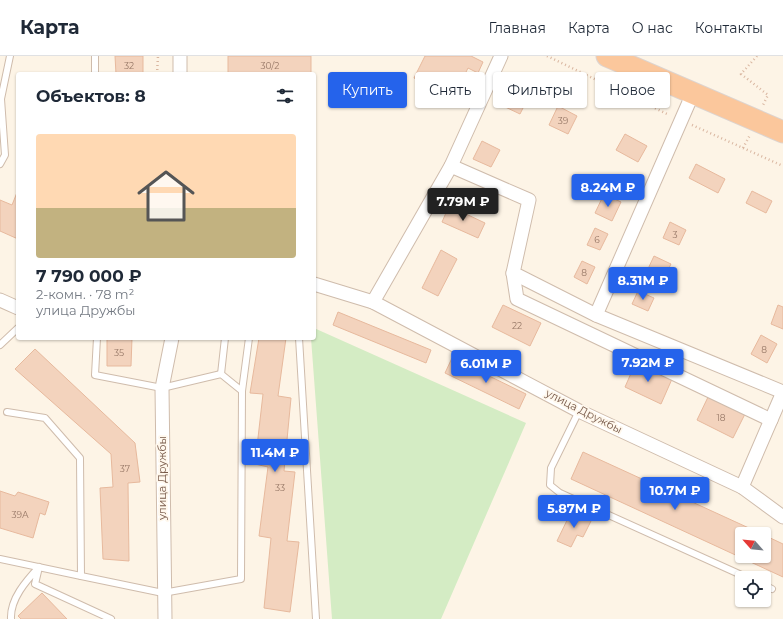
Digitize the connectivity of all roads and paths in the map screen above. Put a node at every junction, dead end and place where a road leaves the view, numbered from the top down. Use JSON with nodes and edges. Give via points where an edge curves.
{"nodes":[{"id":1,"x":10,"y":56,"type":"edge"},
{"id":2,"x":95,"y":56,"type":"edge"},
{"id":3,"x":158,"y":56,"type":"edge"},
{"id":4,"x":180,"y":56,"type":"edge"},
{"id":5,"x":501,"y":56,"type":"edge"},
{"id":6,"x":547,"y":56,"type":"edge"},
{"id":7,"x":757,"y":56,"type":"edge"},
{"id":8,"x":616,"y":58,"type":"edge"},
{"id":9,"x":95,"y":72,"type":"edge"},
{"id":10,"x":157,"y":72,"type":"edge"},
{"id":11,"x":180,"y":72,"type":"edge"},
{"id":12,"x":741,"y":74,"type":"dead end"},
{"id":13,"x":693,"y":92,"type":"junction"},
{"id":14,"x":680,"y":120,"type":"junction"},
{"id":15,"x":783,"y":132,"type":"edge"},
{"id":16,"x":0,"y":164,"type":"edge"},
{"id":17,"x":451,"y":166,"type":"junction"},
{"id":18,"x":783,"y":166,"type":"edge"},
{"id":19,"x":513,"y":272,"type":"junction"},
{"id":20,"x":316,"y":286,"type":"edge"},
{"id":21,"x":0,"y":300,"type":"edge"},
{"id":22,"x":373,"y":302,"type":"junction"},
{"id":23,"x":16,"y":307,"type":"edge"},
{"id":24,"x":596,"y":315,"type":"junction"},
{"id":25,"x":16,"y":330,"type":"edge"},
{"id":26,"x":97,"y":340,"type":"edge"},
{"id":27,"x":172,"y":340,"type":"edge"},
{"id":28,"x":225,"y":340,"type":"edge"},
{"id":29,"x":249,"y":340,"type":"edge"},
{"id":30,"x":298,"y":340,"type":"edge"},
{"id":31,"x":0,"y":345,"type":"edge"},
{"id":32,"x":221,"y":374,"type":"junction"},
{"id":33,"x":162,"y":388,"type":"junction"},
{"id":34,"x":242,"y":391,"type":"junction"},
{"id":35,"x":783,"y":392,"type":"edge"},
{"id":36,"x":579,"y":411,"type":"junction"},
{"id":37,"x":7,"y":412,"type":"dead end"},
{"id":38,"x":771,"y":420,"type":"junction"},
{"id":39,"x":742,"y":487,"type":"junction"},
{"id":40,"x":783,"y":517,"type":"edge"},
{"id":41,"x":0,"y":559,"type":"edge"},
{"id":42,"x":39,"y":566,"type":"junction"},
{"id":43,"x":735,"y":572,"type":"edge"},
{"id":44,"x":81,"y":576,"type":"junction"},
{"id":45,"x":163,"y":593,"type":"junction"},
{"id":46,"x":11,"y":619,"type":"edge"},
{"id":47,"x":111,"y":619,"type":"edge"},
{"id":48,"x":164,"y":619,"type":"edge"},
{"id":49,"x":316,"y":619,"type":"edge"}],
"edges":[{"from":1,"to":16,"type":"lane","via":[[1,99],[6,155]]},
{"from":2,"to":9,"type":"lane"},
{"from":3,"to":10,"type":"path"},
{"from":4,"to":11,"type":"street"},
{"from":5,"to":17,"type":"street"},
{"from":6,"to":14,"type":"path"},
{"from":7,"to":12,"type":"path"},
{"from":8,"to":13,"type":"highway"},
{"from":13,"to":14,"type":"street"},
{"from":13,"to":15,"type":"highway"},
{"from":14,"to":18,"type":"path"},
{"from":14,"to":24,"type":"street"},
{"from":17,"to":19,"type":"street","via":[[529,200]]},
{"from":17,"to":22,"type":"street"},
{"from":19,"to":24,"type":"street"},
{"from":19,"to":38,"type":"street","via":[[517,300]]},
{"from":20,"to":22,"type":"street","name":"улица Дружбы"},
{"from":21,"to":23,"type":"street"},
{"from":22,"to":36,"type":"street","name":"улица Дружбы"},
{"from":24,"to":35,"type":"street"},
{"from":25,"to":31,"type":"lane"},
{"from":26,"to":33,"type":"lane","via":[[95,374]]},
{"from":27,"to":33,"type":"street","name":"улица Дружбы"},
{"from":28,"to":32,"type":"lane"},
{"from":29,"to":34,"type":"lane"},
{"from":30,"to":49,"type":"lane"},
{"from":32,"to":33,"type":"lane"},
{"from":32,"to":34,"type":"lane"},
{"from":33,"to":45,"type":"street","name":"улица Дружбы"},
{"from":34,"to":45,"type":"lane","via":[[241,579]]},
{"from":35,"to":38,"type":"street"},
{"from":36,"to":39,"type":"street","name":"улица Дружбы"},
{"from":36,"to":43,"type":"lane","via":[[551,468],[550,484],[560,493]]},
{"from":37,"to":44,"type":"lane","via":[[45,418],[80,458]]},
{"from":38,"to":39,"type":"street"},
{"from":39,"to":40,"type":"street","name":"улица Дружбы"},
{"from":41,"to":42,"type":"lane"},
{"from":42,"to":44,"type":"lane"},
{"from":42,"to":46,"type":"lane","via":[[21,587],[11,612]]},
{"from":42,"to":47,"type":"lane","via":[[35,584]]},
{"from":44,"to":45,"type":"lane"},
{"from":45,"to":48,"type":"street","name":"улица Дружбы"}]}
